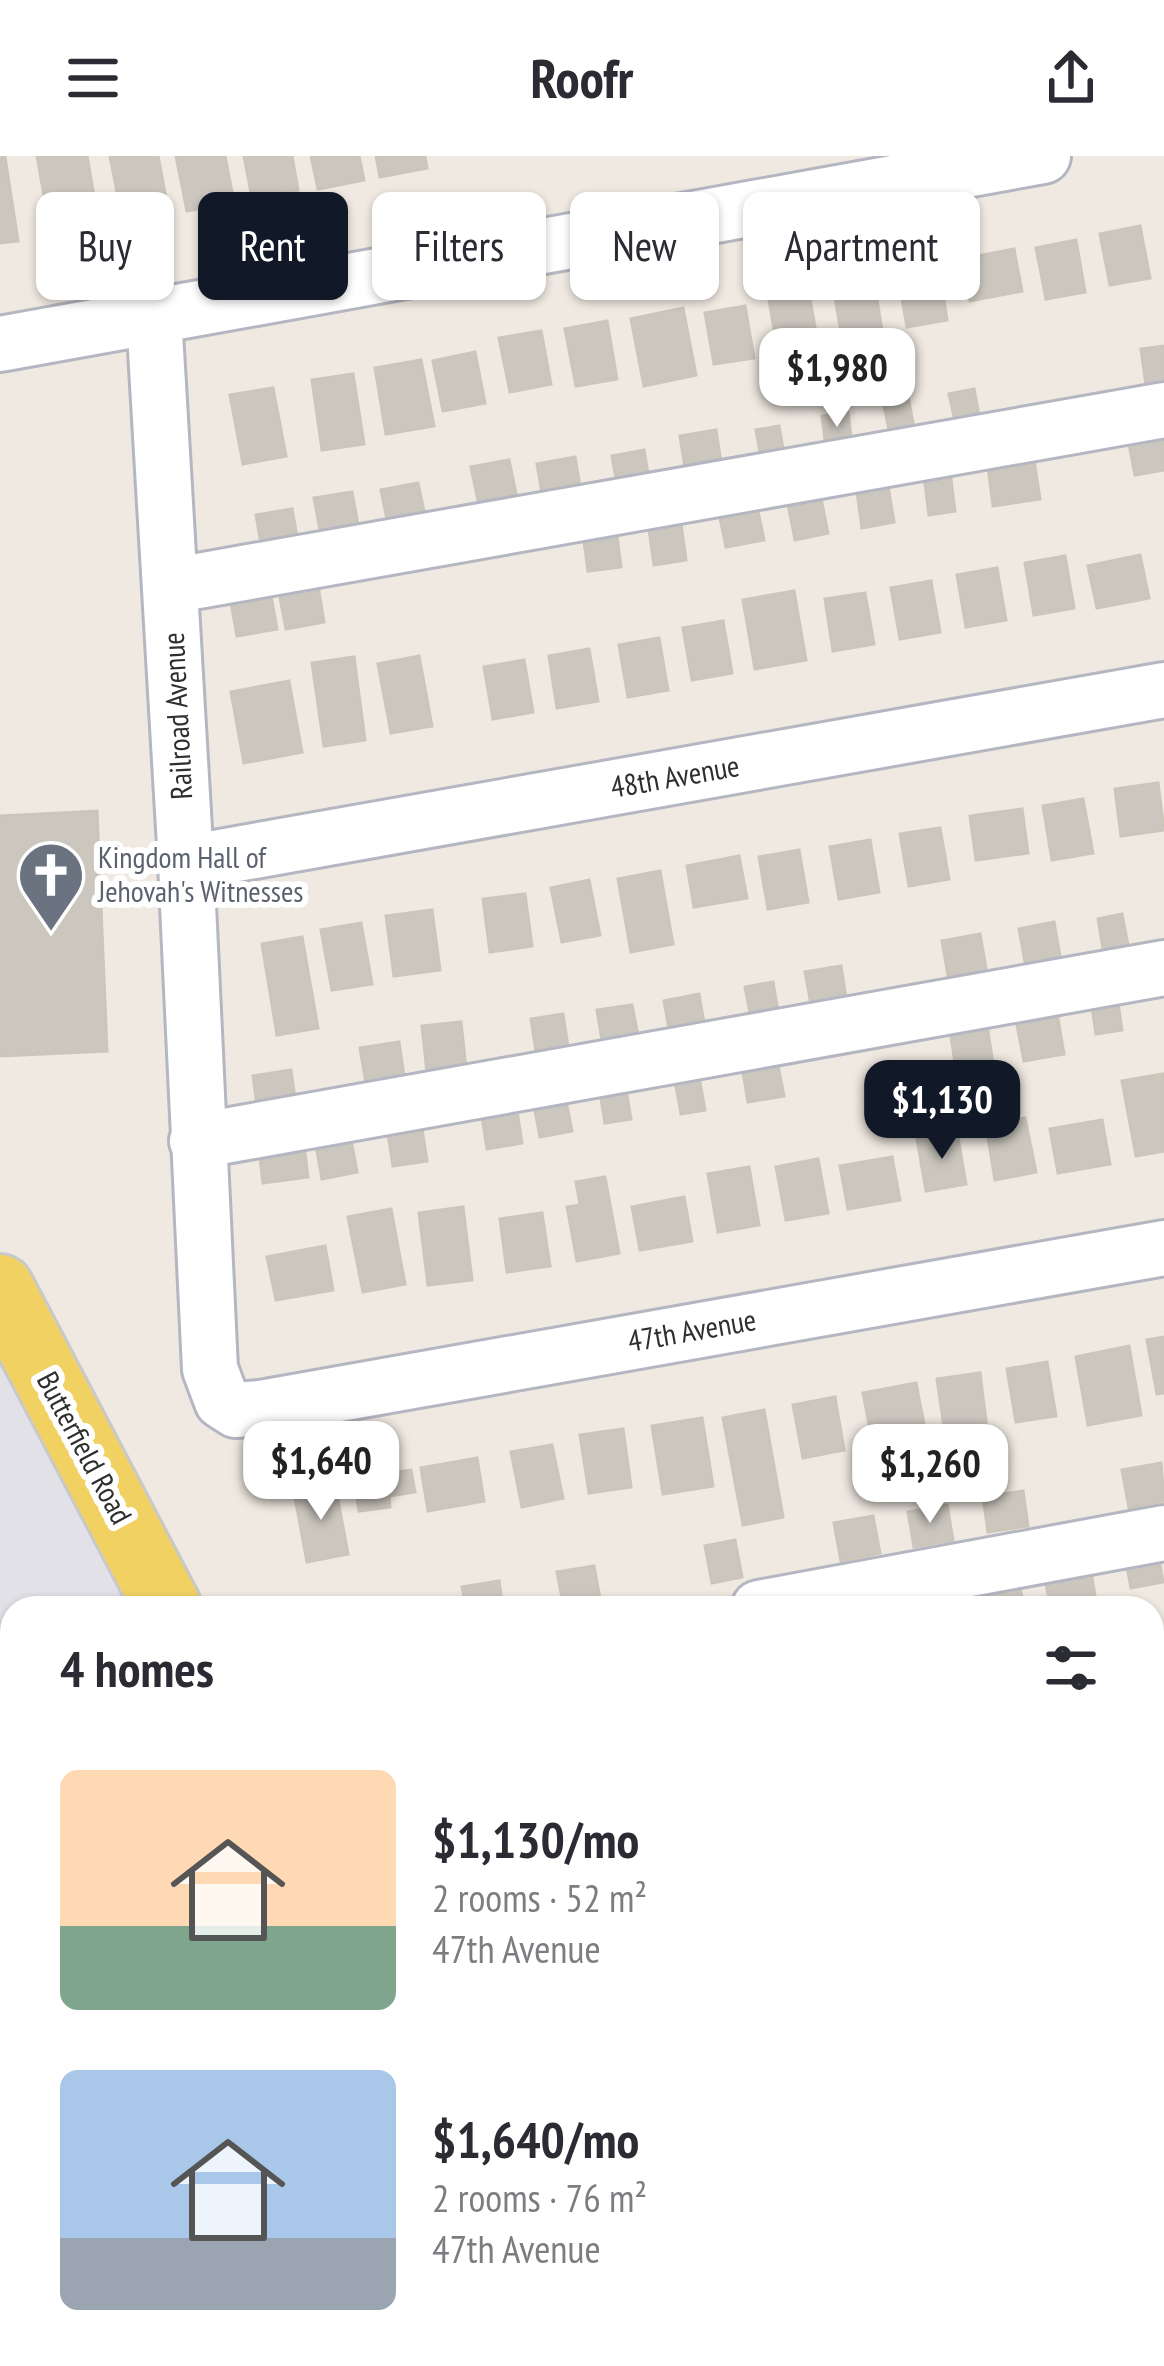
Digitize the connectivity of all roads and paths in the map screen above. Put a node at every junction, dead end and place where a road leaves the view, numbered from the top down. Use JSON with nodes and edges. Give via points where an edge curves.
{"nodes":[{"id":1,"x":1043,"y":156,"type":"edge"},
{"id":2,"x":154,"y":316,"type":"junction"},
{"id":3,"x":0,"y":344,"type":"edge"},
{"id":4,"x":1164,"y":410,"type":"edge"},
{"id":5,"x":170,"y":586,"type":"junction"},
{"id":6,"x":1164,"y":690,"type":"edge"},
{"id":7,"x":186,"y":863,"type":"junction"},
{"id":8,"x":1164,"y":968,"type":"edge"},
{"id":9,"x":197,"y":1141,"type":"junction"},
{"id":10,"x":1164,"y":1248,"type":"edge"},
{"id":11,"x":0,"y":1288,"type":"edge"},
{"id":12,"x":222,"y":1402,"type":"joint"},
{"id":13,"x":1164,"y":1532,"type":"edge"},
{"id":14,"x":162,"y":1596,"type":"edge"},
{"id":15,"x":823,"y":1596,"type":"edge"}],
"edges":[{"from":1,"to":2,"type":"street"},
{"from":2,"to":3,"type":"street"},
{"from":2,"to":5,"type":"street","name":"Railroad Avenue"},
{"from":4,"to":5,"type":"street"},
{"from":5,"to":7,"type":"street","name":"Railroad Avenue"},
{"from":6,"to":7,"type":"street","name":"48th Avenue"},
{"from":7,"to":9,"type":"street","name":"Railroad Avenue"},
{"from":8,"to":9,"type":"street"},
{"from":9,"to":12,"type":"street","name":"Railroad Avenue","via":[[210,1369]]},
{"from":10,"to":12,"type":"street","name":"47th Avenue","via":[[260,1408]]},
{"from":11,"to":14,"type":"main road","name":"Butterfield Road"},
{"from":13,"to":15,"type":"street"}]}
